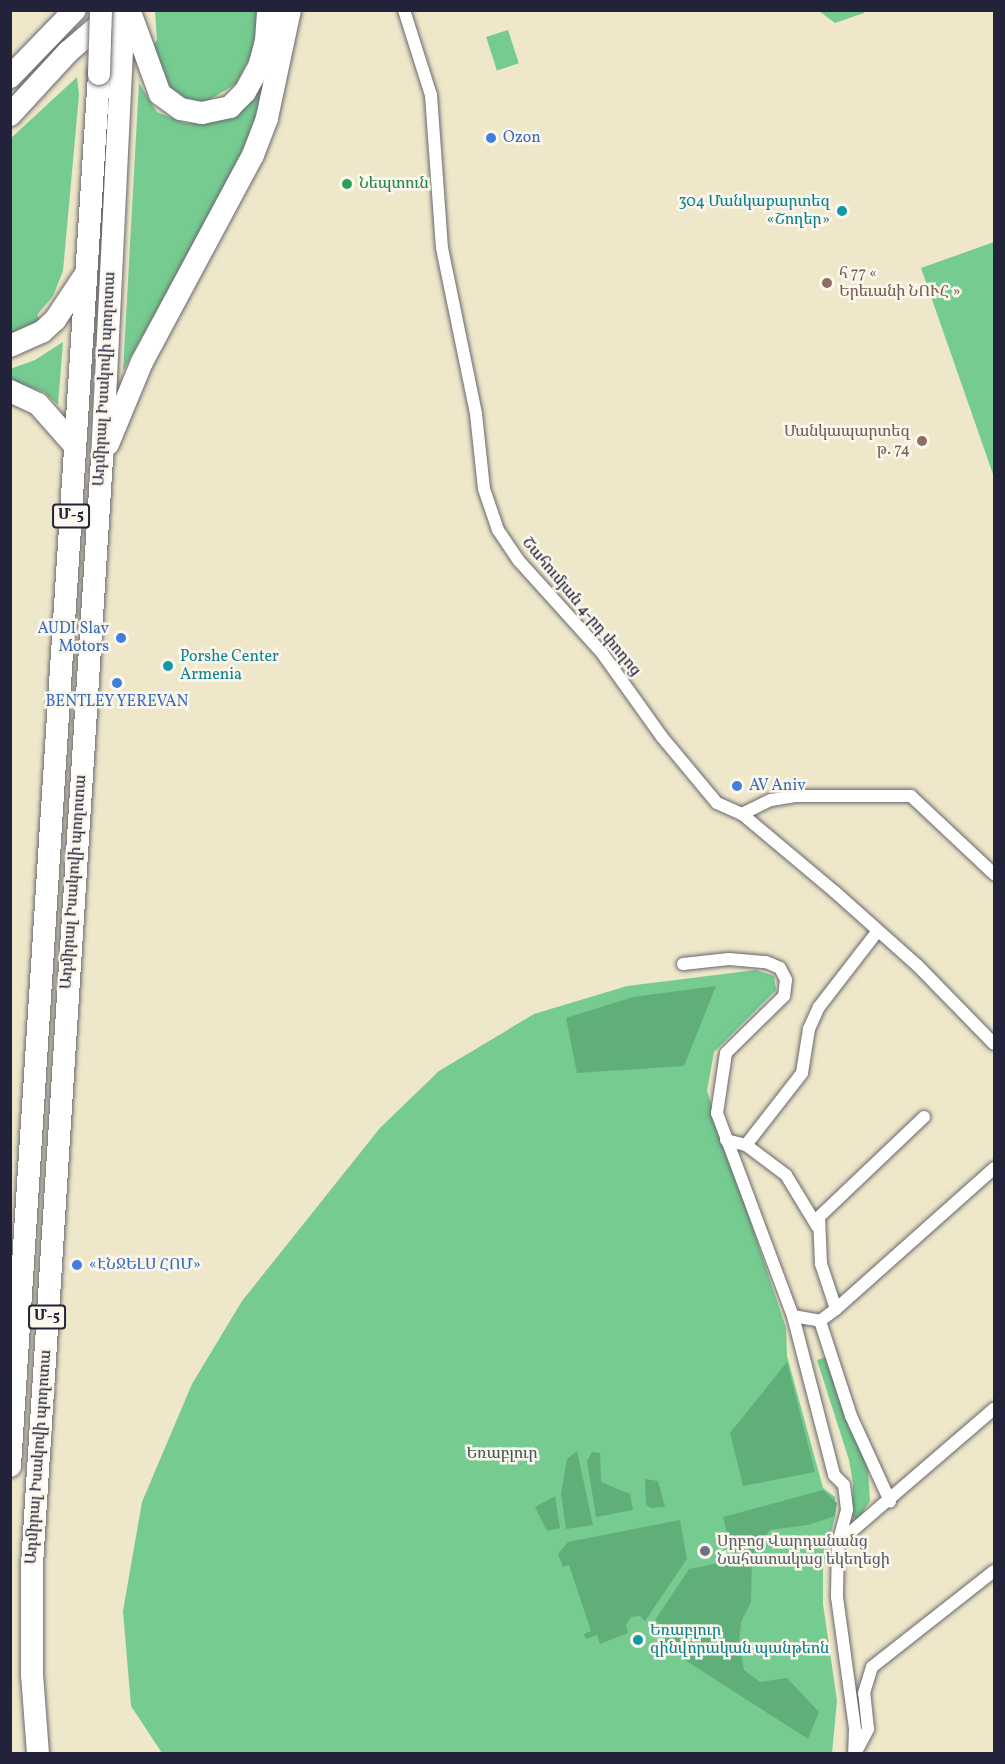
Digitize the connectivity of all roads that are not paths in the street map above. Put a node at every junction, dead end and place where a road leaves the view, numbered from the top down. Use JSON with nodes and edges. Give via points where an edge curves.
{"nodes":[{"id":1,"x":75,"y":10,"type":"edge"},
{"id":2,"x":101,"y":10,"type":"edge"},
{"id":3,"x":116,"y":10,"type":"edge"},
{"id":4,"x":124,"y":10,"type":"edge"},
{"id":5,"x":129,"y":10,"type":"edge"},
{"id":6,"x":268,"y":10,"type":"edge"},
{"id":7,"x":290,"y":10,"type":"edge"},
{"id":8,"x":404,"y":10,"type":"edge"},
{"id":9,"x":133,"y":54,"type":"junction"},
{"id":10,"x":10,"y":77,"type":"edge"},
{"id":11,"x":10,"y":115,"type":"edge"},
{"id":12,"x":83,"y":285,"type":"junction"},
{"id":13,"x":10,"y":346,"type":"edge"},
{"id":14,"x":10,"y":358,"type":"edge"},
{"id":15,"x":10,"y":391,"type":"edge"},
{"id":16,"x":75,"y":447,"type":"junction"},
{"id":17,"x":102,"y":459,"type":"junction"},
{"id":18,"x":742,"y":814,"type":"junction"},
{"id":19,"x":994,"y":874,"type":"edge"},
{"id":20,"x":877,"y":932,"type":"junction"},
{"id":21,"x":683,"y":964,"type":"dead end"},
{"id":22,"x":994,"y":1044,"type":"edge"},
{"id":23,"x":924,"y":1117,"type":"dead end"},
{"id":24,"x":726,"y":1140,"type":"junction"},
{"id":25,"x":746,"y":1145,"type":"junction"},
{"id":26,"x":994,"y":1168,"type":"edge"},
{"id":27,"x":818,"y":1228,"type":"junction"},
{"id":28,"x":837,"y":1310,"type":"junction"},
{"id":29,"x":793,"y":1316,"type":"junction"},
{"id":30,"x":820,"y":1321,"type":"junction"},
{"id":31,"x":994,"y":1409,"type":"edge"},
{"id":32,"x":10,"y":1466,"type":"edge"},
{"id":33,"x":890,"y":1501,"type":"junction"},
{"id":34,"x":838,"y":1544,"type":"junction"},
{"id":35,"x":994,"y":1571,"type":"edge"},
{"id":36,"x":855,"y":1752,"type":"edge"},
{"id":37,"x":38,"y":1754,"type":"edge"}],
"edges":[{"from":1,"to":10,"type":"highway"},
{"from":2,"to":12,"type":"highway","name":"Ադմիրալ Իսակովի պողոտա","number":"Մ-5","bridge":true},
{"from":3,"to":11,"type":"highway","via":[[68,52]]},
{"from":4,"to":9,"type":"highway","name":"Ադմիրալ Իսակովի պողոտա","number":"Մ-5"},
{"from":5,"to":9,"type":"highway"},
{"from":6,"to":9,"type":"highway","via":[[259,67],[245,92],[230,107],[202,113],[169,103]]},
{"from":7,"to":17,"type":"highway","via":[[267,118],[253,155],[142,362]]},
{"from":8,"to":18,"type":"street","name":"Շահումյան 4-րդ փողոց","via":[[430,95],[442,248],[476,414],[484,489],[498,530],[519,561],[602,653],[662,737],[717,803]]},
{"from":9,"to":17,"type":"highway","name":"Ադմիրալ Իսակովի պողոտա","number":"Մ-5"},
{"from":12,"to":13,"type":"highway","via":[[42,332]]},
{"from":12,"to":14,"type":"highway","via":[[48,342]]},
{"from":12,"to":16,"type":"highway","name":"Ադմիրալ Իսակովի պողոտա","number":"Մ-5"},
{"from":15,"to":16,"type":"highway","via":[[38,404]]},
{"from":16,"to":32,"type":"highway","name":"Ադմիրալ Իսակովի պողոտա","number":"Մ-5"},
{"from":17,"to":37,"type":"highway","name":"Ադմիրալ Իսակովի պողոտա","number":"Մ-5","via":[[32,1565],[32,1675]]},
{"from":18,"to":19,"type":"street","via":[[771,800],[797,796],[911,796]]},
{"from":18,"to":20,"type":"street","name":"Շահումյան 4-րդ փողոց"},
{"from":20,"to":22,"type":"street","name":"Շահումյան 4-րդ փողոց","via":[[917,965]]},
{"from":20,"to":25,"type":"street","via":[[819,1007],[809,1029],[802,1073]]},
{"from":21,"to":24,"type":"street","via":[[729,959],[766,962],[780,968],[786,981],[784,996],[726,1053],[717,1100]]},
{"from":23,"to":27,"type":"street","via":[[845,1188],[819,1217]]},
{"from":24,"to":25,"type":"street"},
{"from":24,"to":29,"type":"street"},
{"from":25,"to":27,"type":"street","via":[[786,1175]]},
{"from":26,"to":28,"type":"street"},
{"from":27,"to":28,"type":"street","via":[[821,1264]]},
{"from":28,"to":30,"type":"street"},
{"from":29,"to":30,"type":"street"},
{"from":29,"to":34,"type":"street","via":[[834,1475],[844,1485],[847,1510]]},
{"from":30,"to":33,"type":"street","via":[[850,1416]]},
{"from":31,"to":33,"type":"street"},
{"from":33,"to":34,"type":"street"},
{"from":34,"to":36,"type":"street","via":[[837,1597]]},
{"from":35,"to":36,"type":"street","via":[[872,1667],[864,1693],[868,1729]]}]}
